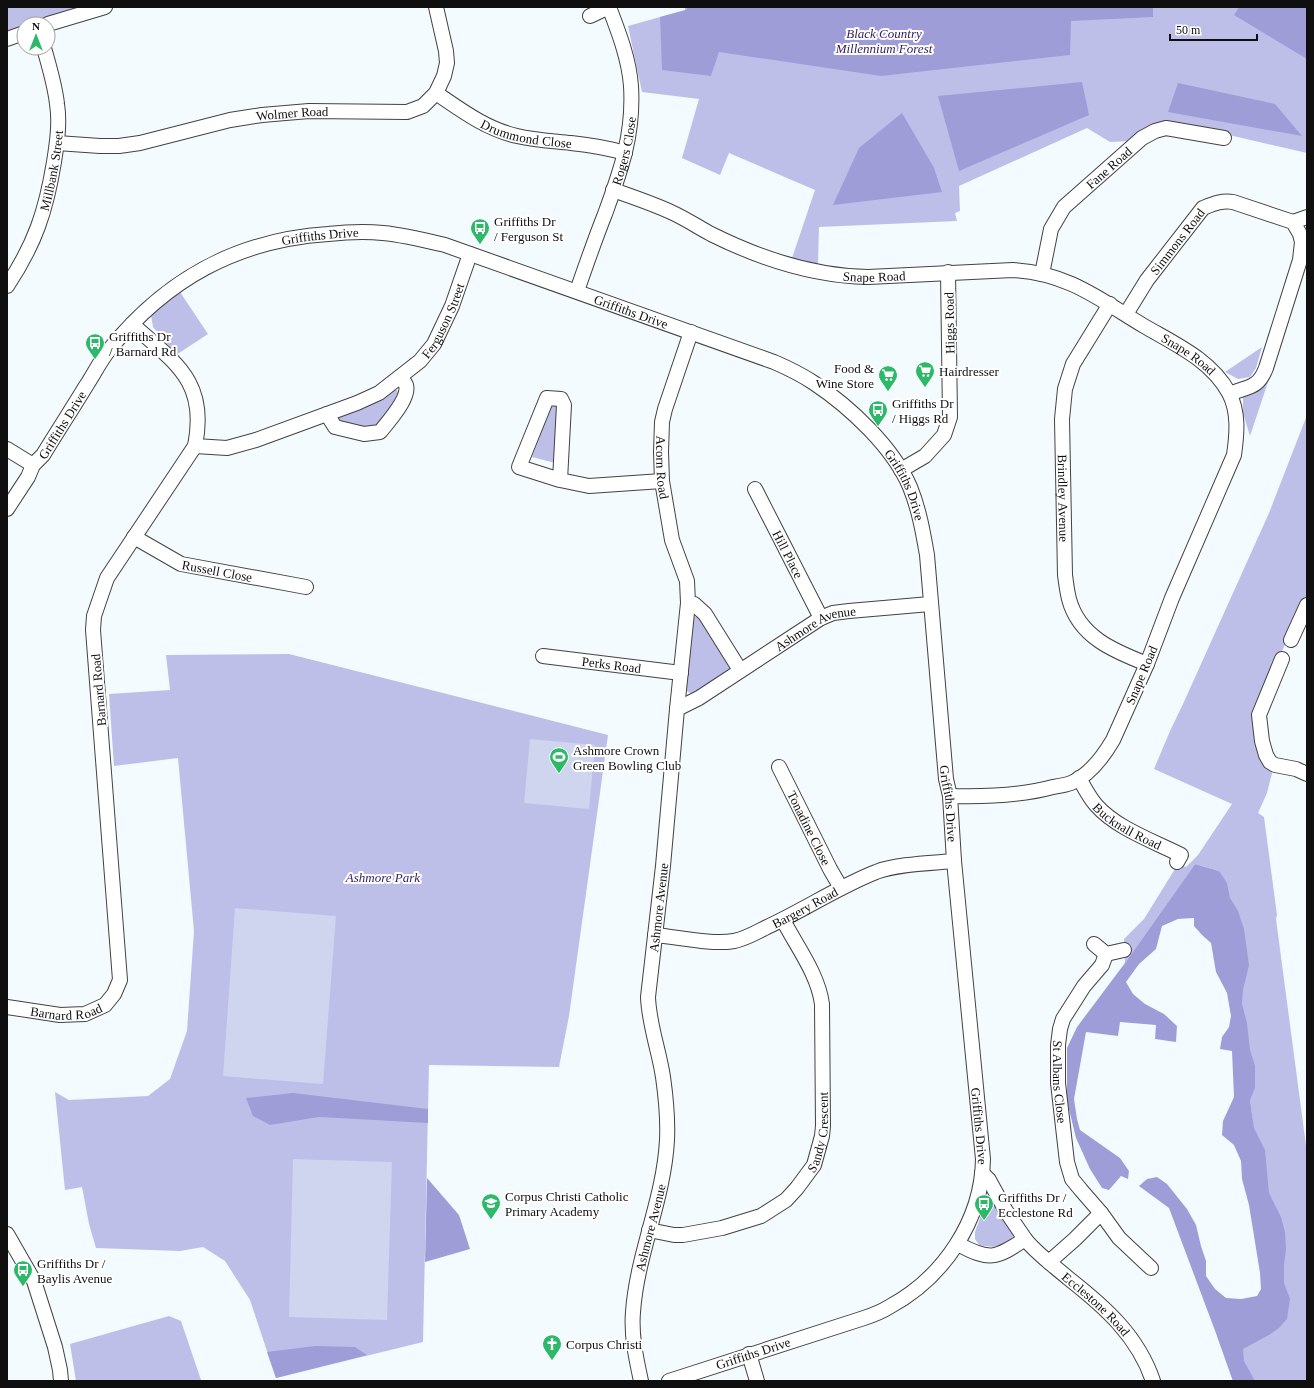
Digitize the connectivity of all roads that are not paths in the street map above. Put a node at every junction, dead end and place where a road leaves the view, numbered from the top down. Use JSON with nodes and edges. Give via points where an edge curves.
{"nodes":[{"id":1,"x":105,"y":7,"type":"edge"},
{"id":2,"x":436,"y":7,"type":"edge"},
{"id":3,"x":609,"y":7,"type":"edge"},
{"id":4,"x":590,"y":16,"type":"dead end"},
{"id":5,"x":56,"y":22,"type":"edge"},
{"id":6,"x":46,"y":56,"type":"edge"},
{"id":7,"x":436,"y":93,"type":"junction"},
{"id":8,"x":1224,"y":138,"type":"dead end"},
{"id":9,"x":57,"y":143,"type":"junction"},
{"id":10,"x":625,"y":153,"type":"junction"},
{"id":11,"x":613,"y":190,"type":"junction"},
{"id":12,"x":1307,"y":217,"type":"edge"},
{"id":13,"x":1293,"y":222,"type":"junction"},
{"id":14,"x":470,"y":254,"type":"junction"},
{"id":15,"x":12,"y":269,"type":"edge"},
{"id":16,"x":948,"y":272,"type":"junction"},
{"id":17,"x":1042,"y":274,"type":"junction"},
{"id":18,"x":7,"y":286,"type":"edge"},
{"id":19,"x":577,"y":291,"type":"junction"},
{"id":20,"x":1110,"y":304,"type":"junction"},
{"id":21,"x":1126,"y":314,"type":"junction"},
{"id":22,"x":132,"y":324,"type":"junction"},
{"id":23,"x":691,"y":332,"type":"junction"},
{"id":24,"x":400,"y":377,"type":"junction"},
{"id":25,"x":1230,"y":394,"type":"junction"},
{"id":26,"x":327,"y":414,"type":"junction"},
{"id":27,"x":195,"y":446,"type":"junction"},
{"id":28,"x":7,"y":449,"type":"edge"},
{"id":29,"x":33,"y":465,"type":"junction"},
{"id":30,"x":901,"y":470,"type":"junction"},
{"id":31,"x":560,"y":480,"type":"junction"},
{"id":32,"x":662,"y":481,"type":"junction"},
{"id":33,"x":755,"y":489,"type":"dead end"},
{"id":34,"x":7,"y":509,"type":"edge"},
{"id":35,"x":134,"y":537,"type":"junction"},
{"id":36,"x":306,"y":587,"type":"dead end"},
{"id":37,"x":688,"y":603,"type":"junction"},
{"id":38,"x":930,"y":604,"type":"junction"},
{"id":39,"x":1307,"y":605,"type":"edge"},
{"id":40,"x":821,"y":618,"type":"junction"},
{"id":41,"x":1291,"y":640,"type":"dead end"},
{"id":42,"x":542,"y":656,"type":"dead end"},
{"id":43,"x":1282,"y":658,"type":"dead end"},
{"id":44,"x":1147,"y":664,"type":"junction"},
{"id":45,"x":740,"y":670,"type":"junction"},
{"id":46,"x":681,"y":673,"type":"junction"},
{"id":47,"x":677,"y":710,"type":"junction"},
{"id":48,"x":779,"y":767,"type":"dead end"},
{"id":49,"x":1307,"y":774,"type":"edge"},
{"id":50,"x":1079,"y":778,"type":"junction"},
{"id":51,"x":950,"y":796,"type":"junction"},
{"id":52,"x":954,"y":861,"type":"junction"},
{"id":53,"x":1177,"y":862,"type":"dead end"},
{"id":54,"x":840,"y":888,"type":"junction"},
{"id":55,"x":782,"y":920,"type":"junction"},
{"id":56,"x":655,"y":935,"type":"junction"},
{"id":57,"x":1094,"y":944,"type":"dead end"},
{"id":58,"x":1124,"y":950,"type":"dead end"},
{"id":59,"x":1106,"y":954,"type":"junction"},
{"id":60,"x":7,"y":1007,"type":"edge"},
{"id":61,"x":982,"y":1172,"type":"junction"},
{"id":62,"x":1100,"y":1213,"type":"junction"},
{"id":63,"x":649,"y":1230,"type":"junction"},
{"id":64,"x":7,"y":1234,"type":"edge"},
{"id":65,"x":1025,"y":1239,"type":"junction"},
{"id":66,"x":958,"y":1244,"type":"junction"},
{"id":67,"x":1048,"y":1262,"type":"junction"},
{"id":68,"x":1151,"y":1268,"type":"dead end"},
{"id":69,"x":749,"y":1354,"type":"junction"},
{"id":70,"x":60,"y":1381,"type":"edge"},
{"id":71,"x":641,"y":1381,"type":"edge"},
{"id":72,"x":669,"y":1381,"type":"edge"},
{"id":73,"x":757,"y":1381,"type":"edge"},
{"id":74,"x":1153,"y":1381,"type":"edge"}],
"edges":[{"from":1,"to":5,"type":"street"},
{"from":2,"to":7,"type":"street","name":"Wolmer Road","via":[[447,63]]},
{"from":3,"to":4,"type":"street","name":"Rogers Close"},
{"from":3,"to":10,"type":"street","name":"Rogers Close","via":[[627,60],[631,85],[630,131]]},
{"from":6,"to":9,"type":"street","name":"Millbank Street","via":[[57,105]]},
{"from":7,"to":9,"type":"street","name":"Wolmer Road","via":[[423,106],[406,112],[282,113],[230,120],[140,143],[100,146]]},
{"from":7,"to":10,"type":"street","name":"Drummond Close","via":[[487,126],[501,131],[529,138]]},
{"from":8,"to":17,"type":"street","name":"Fane Road","via":[[1166,128],[1142,138],[1064,207],[1051,229]]},
{"from":9,"to":15,"type":"street","name":"Millbank Street","via":[[50,182],[34,238]]},
{"from":10,"to":11,"type":"street","name":"Rogers Close"},
{"from":11,"to":16,"type":"street","name":"Snape Road","via":[[672,213],[728,242],[811,271],[862,277]]},
{"from":11,"to":19,"type":"street","name":"Rogers Close"},
{"from":12,"to":13,"type":"street"},
{"from":13,"to":21,"type":"street","name":"Simmons Road","via":[[1226,201],[1203,208],[1151,275]]},
{"from":13,"to":25,"type":"street","via":[[1302,242],[1300,260],[1266,368],[1262,378],[1254,385]]},
{"from":14,"to":19,"type":"street","name":"Griffiths Drive"},
{"from":14,"to":22,"type":"street","name":"Griffiths Drive","via":[[422,240],[382,233],[292,237],[246,250],[211,265],[181,282]]},
{"from":14,"to":24,"type":"street","name":"Ferguson Street","via":[[452,306],[434,344],[420,361]]},
{"from":15,"to":18,"type":"street","name":"Millbank Street"},
{"from":16,"to":17,"type":"street","name":"Snape Road","via":[[1013,270]]},
{"from":16,"to":30,"type":"street","name":"Higgs Road","via":[[950,417],[944,435],[925,456]]},
{"from":17,"to":20,"type":"street","name":"Snape Road","via":[[1082,288]]},
{"from":19,"to":23,"type":"street","name":"Griffiths Drive"},
{"from":20,"to":21,"type":"street","name":"Snape Road"},
{"from":20,"to":44,"type":"street","name":"Brindley Avenue","via":[[1073,364],[1065,389],[1062,419],[1065,575],[1070,600],[1087,631],[1109,648]]},
{"from":21,"to":25,"type":"street","name":"Snape Road","via":[[1207,365]]},
{"from":22,"to":27,"type":"street","name":"Barnard Road","via":[[180,367],[191,386],[197,409],[198,429]]},
{"from":22,"to":29,"type":"street","name":"Griffiths Drive","via":[[108,351],[43,455]]},
{"from":23,"to":30,"type":"street","name":"Griffiths Drive","via":[[774,362],[814,383],[862,423]]},
{"from":23,"to":32,"type":"street","name":"Acorn Road","via":[[669,393],[662,422]]},
{"from":24,"to":26,"type":"street","name":"Ferguson Street","via":[[369,398]]},
{"from":24,"to":26,"type":"street","via":[[406,385],[404,399],[380,432],[364,434],[335,427]]},
{"from":25,"to":44,"type":"street","name":"Snape Road","via":[[1235,408],[1237,433],[1234,455],[1172,598]]},
{"from":26,"to":27,"type":"street","name":"Ferguson Street","via":[[227,448]]},
{"from":27,"to":35,"type":"street","name":"Barnard Road"},
{"from":28,"to":29,"type":"street"},
{"from":29,"to":34,"type":"street","name":"Griffiths Drive"},
{"from":30,"to":38,"type":"street","name":"Griffiths Drive","via":[[916,505],[922,531]]},
{"from":31,"to":31,"type":"street","via":[[564,405],[561,399],[547,398],[519,467]]},
{"from":31,"to":32,"type":"street","via":[[589,486]]},
{"from":32,"to":37,"type":"street","name":"Acorn Road","via":[[672,540],[687,581]]},
{"from":33,"to":40,"type":"street","name":"Hill Place"},
{"from":35,"to":36,"type":"street","name":"Russell Close","via":[[181,564]]},
{"from":35,"to":60,"type":"street","name":"Barnard Road","via":[[107,578],[94,616],[93,630],[120,980],[114,994],[105,1005],[85,1014],[60,1015]]},
{"from":37,"to":45,"type":"street","via":[[694,604],[705,614]]},
{"from":37,"to":46,"type":"street","name":"Acorn Road"},
{"from":38,"to":40,"type":"street","name":"Ashmore Avenue","via":[[833,613]]},
{"from":38,"to":51,"type":"street","name":"Griffiths Drive","via":[[946,779]]},
{"from":39,"to":41,"type":"street"},
{"from":40,"to":45,"type":"street","name":"Ashmore Avenue"},
{"from":42,"to":46,"type":"street","name":"Perks Road"},
{"from":43,"to":49,"type":"street","via":[[1259,715],[1262,740],[1270,762]]},
{"from":44,"to":50,"type":"street","name":"Snape Road","via":[[1113,740],[1099,761]]},
{"from":45,"to":47,"type":"street","name":"Ashmore Avenue"},
{"from":46,"to":47,"type":"street","name":"Acorn Road"},
{"from":47,"to":56,"type":"street","name":"Ashmore Avenue"},
{"from":48,"to":54,"type":"street","name":"Tonadine Close"},
{"from":50,"to":51,"type":"street","name":"Snape Road","via":[[1071,783],[1046,789]]},
{"from":50,"to":53,"type":"street","name":"Bucknall Road","via":[[1104,813],[1130,830],[1181,855]]},
{"from":51,"to":52,"type":"street","name":"Griffiths Drive"},
{"from":52,"to":54,"type":"street","name":"Bargery Road","via":[[877,871]]},
{"from":52,"to":61,"type":"street","name":"Griffiths Drive","via":[[981,1136]]},
{"from":54,"to":55,"type":"street","name":"Bargery Road"},
{"from":55,"to":56,"type":"street","name":"Bargery Road","via":[[734,941],[706,941]]},
{"from":55,"to":63,"type":"street","name":"Sandy Crescent","via":[[814,977],[821,995],[823,1126],[814,1165],[786,1200],[761,1216],[722,1228],[683,1235]]},
{"from":56,"to":63,"type":"street","name":"Ashmore Avenue","via":[[648,997],[649,1013],[663,1076],[667,1122],[664,1169]]},
{"from":57,"to":59,"type":"street"},
{"from":58,"to":59,"type":"street"},
{"from":59,"to":62,"type":"street","name":"St Albans Close","via":[[1102,965],[1084,986],[1063,1019],[1058,1045],[1058,1083],[1069,1171],[1072,1179]]},
{"from":61,"to":65,"type":"street","name":"Ecclestone Road"},
{"from":61,"to":66,"type":"street","name":"Griffiths Drive","via":[[971,1216]]},
{"from":62,"to":67,"type":"street"},
{"from":62,"to":68,"type":"street","name":"St Albans Close","via":[[1119,1238]]},
{"from":63,"to":71,"type":"street","name":"Ashmore Avenue","via":[[633,1313],[635,1352]]},
{"from":64,"to":70,"type":"street","via":[[34,1281],[55,1347]]},
{"from":65,"to":66,"type":"street","via":[[1008,1251],[991,1256],[971,1251]]},
{"from":65,"to":67,"type":"street","name":"Ecclestone Road","via":[[1033,1250]]},
{"from":66,"to":69,"type":"street","name":"Griffiths Drive","via":[[926,1281],[889,1308]]},
{"from":67,"to":74,"type":"street","name":"Ecclestone Road","via":[[1116,1320],[1145,1359]]},
{"from":69,"to":72,"type":"street","name":"Griffiths Drive"},
{"from":69,"to":73,"type":"street"}]}
